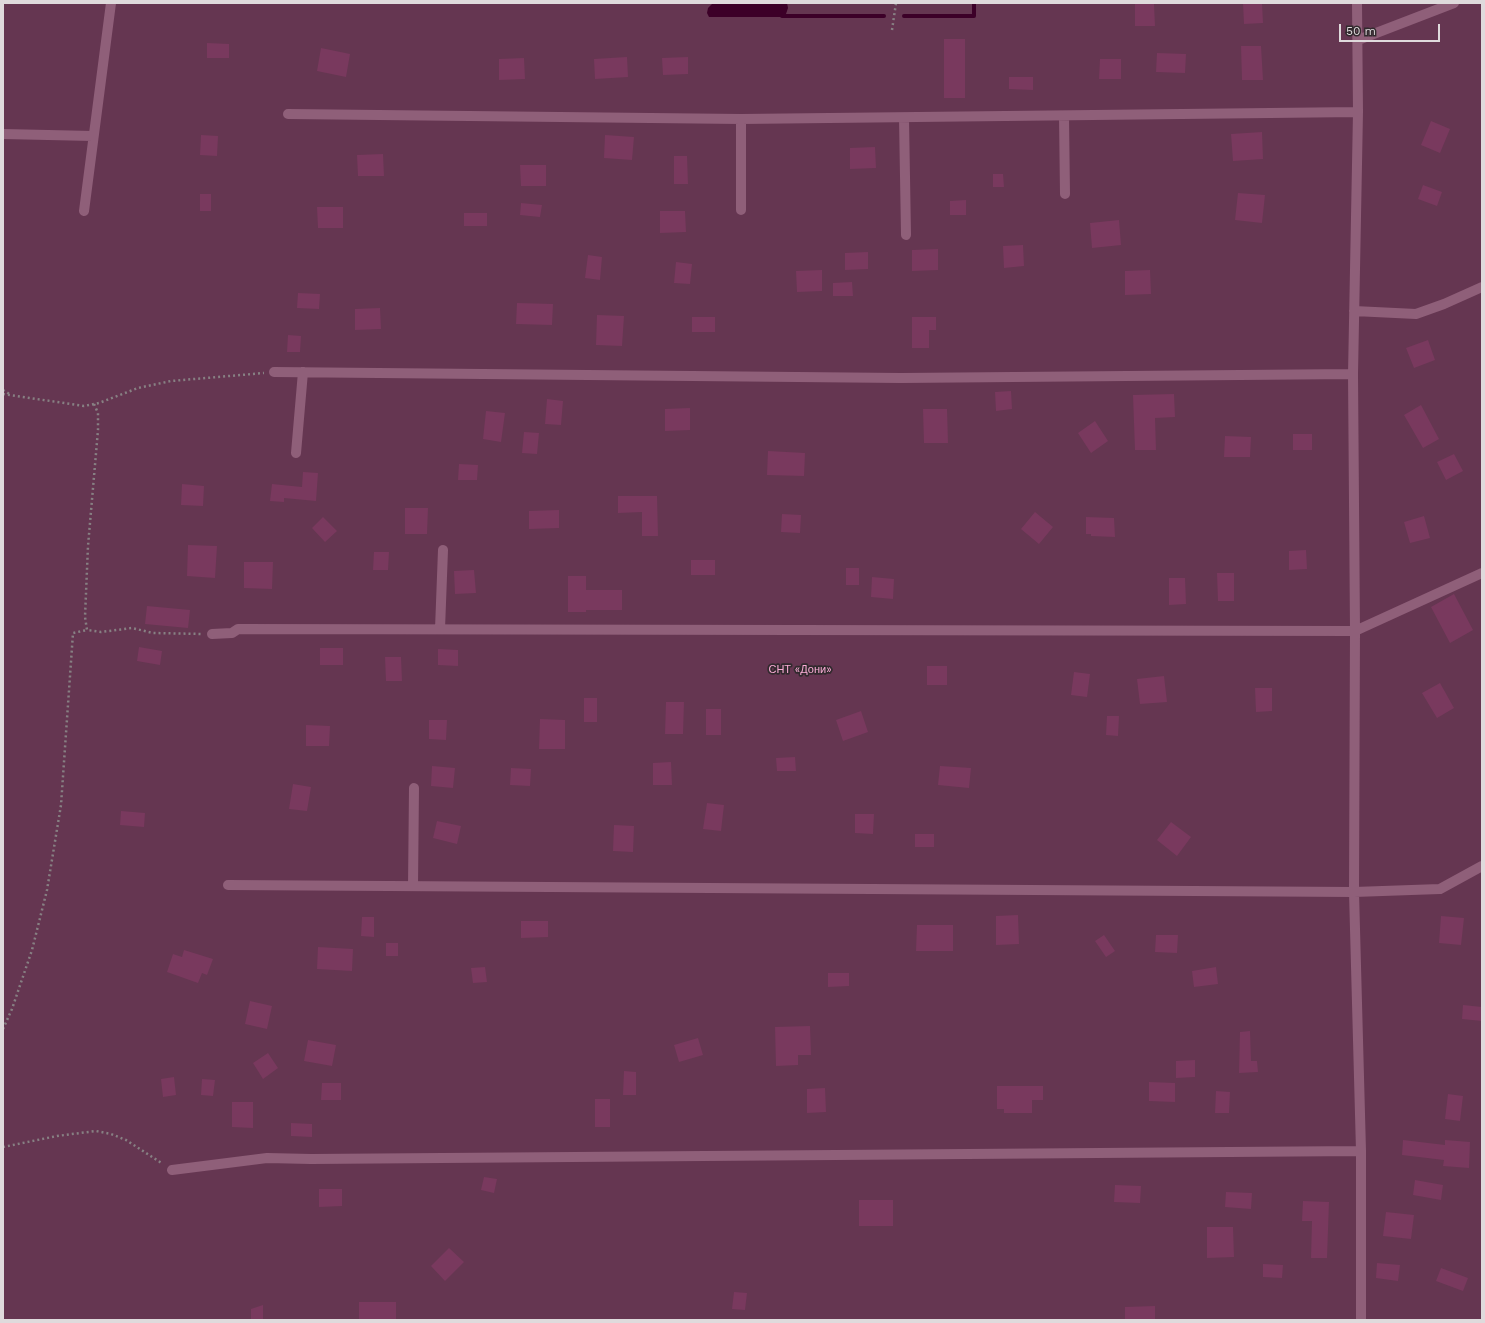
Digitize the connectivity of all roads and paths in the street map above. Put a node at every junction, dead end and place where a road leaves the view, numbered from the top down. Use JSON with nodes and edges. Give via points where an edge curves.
{"nodes":[{"id":1,"x":111,"y":3,"type":"edge"},
{"id":2,"x":896,"y":3,"type":"edge"},
{"id":3,"x":1357,"y":3,"type":"edge"},
{"id":4,"x":1454,"y":3,"type":"edge"},
{"id":5,"x":892,"y":30,"type":"dead end"},
{"id":6,"x":1358,"y":40,"type":"junction"},
{"id":7,"x":1358,"y":112,"type":"junction"},
{"id":8,"x":288,"y":114,"type":"dead end"},
{"id":9,"x":1064,"y":116,"type":"junction"},
{"id":10,"x":904,"y":118,"type":"junction"},
{"id":11,"x":741,"y":119,"type":"junction"},
{"id":12,"x":3,"y":134,"type":"edge"},
{"id":13,"x":93,"y":136,"type":"junction"},
{"id":14,"x":1065,"y":194,"type":"dead end"},
{"id":15,"x":740,"y":210,"type":"dead end"},
{"id":16,"x":84,"y":211,"type":"dead end"},
{"id":17,"x":906,"y":234,"type":"dead end"},
{"id":18,"x":1482,"y":287,"type":"edge"},
{"id":19,"x":1354,"y":311,"type":"junction"},
{"id":20,"x":274,"y":372,"type":"joint"},
{"id":21,"x":303,"y":372,"type":"junction"},
{"id":22,"x":1353,"y":374,"type":"junction"},
{"id":23,"x":3,"y":390,"type":"edge"},
{"id":24,"x":3,"y":394,"type":"edge"},
{"id":25,"x":12,"y":396,"type":"junction"},
{"id":26,"x":94,"y":404,"type":"junction"},
{"id":27,"x":296,"y":453,"type":"dead end"},
{"id":28,"x":443,"y":550,"type":"dead end"},
{"id":29,"x":1482,"y":573,"type":"edge"},
{"id":30,"x":440,"y":629,"type":"junction"},
{"id":31,"x":87,"y":630,"type":"junction"},
{"id":32,"x":1355,"y":631,"type":"junction"},
{"id":33,"x":212,"y":634,"type":"joint"},
{"id":34,"x":414,"y":788,"type":"dead end"},
{"id":35,"x":1482,"y":866,"type":"edge"},
{"id":36,"x":228,"y":885,"type":"dead end"},
{"id":37,"x":413,"y":886,"type":"junction"},
{"id":38,"x":1354,"y":892,"type":"junction"},
{"id":39,"x":3,"y":1030,"type":"edge"},
{"id":40,"x":3,"y":1147,"type":"edge"},
{"id":41,"x":1361,"y":1151,"type":"junction"},
{"id":42,"x":172,"y":1170,"type":"joint"},
{"id":43,"x":1361,"y":1320,"type":"edge"}],
"edges":[{"from":1,"to":13,"type":"street"},
{"from":2,"to":5,"type":"path"},
{"from":3,"to":6,"type":"street"},
{"from":4,"to":6,"type":"street"},
{"from":6,"to":7,"type":"street"},
{"from":7,"to":9,"type":"street"},
{"from":7,"to":19,"type":"street"},
{"from":8,"to":11,"type":"street"},
{"from":9,"to":10,"type":"street"},
{"from":9,"to":14,"type":"street"},
{"from":10,"to":11,"type":"street"},
{"from":10,"to":17,"type":"street"},
{"from":11,"to":15,"type":"street"},
{"from":12,"to":13,"type":"street"},
{"from":13,"to":16,"type":"street"},
{"from":18,"to":19,"type":"street","via":[[1416,314]]},
{"from":19,"to":22,"type":"street"},
{"from":20,"to":21,"type":"street"},
{"from":20,"to":26,"type":"path","via":[[171,382],[138,388]]},
{"from":21,"to":22,"type":"street","via":[[893,378]]},
{"from":21,"to":27,"type":"street"},
{"from":22,"to":32,"type":"street"},
{"from":23,"to":25,"type":"path"},
{"from":24,"to":25,"type":"path"},
{"from":25,"to":26,"type":"path","via":[[84,406]]},
{"from":26,"to":31,"type":"path","via":[[98,414],[98,430],[88,546],[85,617]]},
{"from":28,"to":30,"type":"street"},
{"from":29,"to":32,"type":"street"},
{"from":30,"to":32,"type":"street"},
{"from":30,"to":33,"type":"street","via":[[238,629],[232,633]]},
{"from":31,"to":33,"type":"path","via":[[101,632],[132,628],[153,633]]},
{"from":31,"to":39,"type":"path","via":[[73,633],[61,805],[47,890],[32,950]]},
{"from":32,"to":38,"type":"street"},
{"from":34,"to":37,"type":"street"},
{"from":35,"to":38,"type":"street","via":[[1440,889]]},
{"from":36,"to":37,"type":"street"},
{"from":37,"to":38,"type":"street"},
{"from":38,"to":41,"type":"street"},
{"from":40,"to":42,"type":"path","via":[[96,1131],[126,1140]]},
{"from":41,"to":42,"type":"street","via":[[267,1158]]},
{"from":41,"to":43,"type":"street"}]}
